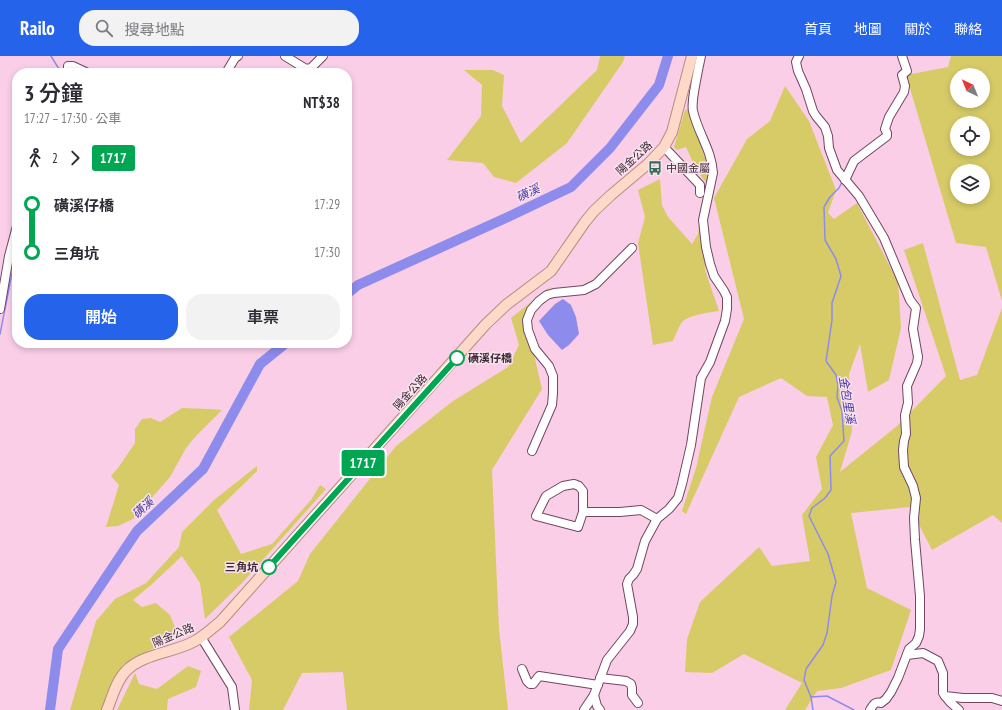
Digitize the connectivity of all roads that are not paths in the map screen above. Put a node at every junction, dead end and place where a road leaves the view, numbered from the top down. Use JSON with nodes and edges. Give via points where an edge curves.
{"nodes":[{"id":1,"x":238,"y":56,"type":"edge"},
{"id":2,"x":285,"y":56,"type":"edge"},
{"id":3,"x":323,"y":56,"type":"edge"},
{"id":4,"x":692,"y":56,"type":"edge"},
{"id":5,"x":701,"y":56,"type":"edge"},
{"id":6,"x":799,"y":56,"type":"edge"},
{"id":7,"x":902,"y":56,"type":"edge"},
{"id":8,"x":68,"y":68,"type":"edge"},
{"id":9,"x":77,"y":68,"type":"edge"},
{"id":10,"x":229,"y":68,"type":"edge"},
{"id":11,"x":304,"y":68,"type":"edge"},
{"id":12,"x":311,"y":68,"type":"edge"},
{"id":13,"x":664,"y":147,"type":"junction"},
{"id":14,"x":843,"y":178,"type":"junction"},
{"id":15,"x":700,"y":193,"type":"dead end"},
{"id":16,"x":12,"y":245,"type":"edge"},
{"id":17,"x":632,"y":248,"type":"dead end"},
{"id":18,"x":0,"y":309,"type":"edge"},
{"id":19,"x":532,"y":451,"type":"dead end"},
{"id":20,"x":584,"y":512,"type":"junction"},
{"id":21,"x":657,"y":519,"type":"junction"},
{"id":22,"x":201,"y":636,"type":"junction"},
{"id":23,"x":907,"y":655,"type":"junction"},
{"id":24,"x":522,"y":670,"type":"dead end"},
{"id":25,"x":599,"y":682,"type":"junction"},
{"id":26,"x":594,"y":695,"type":"junction"},
{"id":27,"x":945,"y":696,"type":"junction"},
{"id":28,"x":1002,"y":701,"type":"edge"},
{"id":29,"x":638,"y":703,"type":"dead end"},
{"id":30,"x":107,"y":710,"type":"edge"},
{"id":31,"x":235,"y":710,"type":"edge"},
{"id":32,"x":584,"y":710,"type":"edge"},
{"id":33,"x":600,"y":710,"type":"edge"},
{"id":34,"x":870,"y":710,"type":"edge"},
{"id":35,"x":959,"y":710,"type":"edge"}],
"edges":[{"from":1,"to":10,"type":"street"},
{"from":2,"to":11,"type":"street"},
{"from":3,"to":12,"type":"street"},
{"from":4,"to":13,"type":"main road","name":"陽金公路","via":[[672,132]]},
{"from":5,"to":21,"type":"street","via":[[692,109],[711,159],[713,173],[703,226],[710,264],[727,297],[727,310],[702,378],[691,445],[678,498]]},
{"from":6,"to":14,"type":"street","via":[[796,62],[798,71],[813,111],[825,127],[829,148],[837,170]]},
{"from":7,"to":14,"type":"street","via":[[907,71],[902,75],[904,92],[889,117],[887,136],[854,162]]},
{"from":8,"to":9,"type":"street"},
{"from":13,"to":15,"type":"street","via":[[700,185]]},
{"from":13,"to":22,"type":"main road","name":"陽金公路","via":[[594,211],[551,271],[506,305],[486,324],[225,616],[209,632]]},
{"from":14,"to":23,"type":"street","via":[[862,200],[884,238],[910,300],[916,308],[913,329],[918,357],[907,386],[908,403],[903,450],[904,467],[916,498],[914,518],[920,629],[916,643]]},
{"from":16,"to":18,"type":"street"},
{"from":17,"to":19,"type":"street","via":[[596,284],[584,290],[547,295],[531,310],[527,320],[528,330],[535,349],[549,366],[553,376],[552,405]]},
{"from":20,"to":20,"type":"street","via":[[578,527],[536,516],[546,496],[563,486],[574,484],[583,492]]},
{"from":20,"to":21,"type":"street","via":[[641,510]]},
{"from":21,"to":25,"type":"street","via":[[645,540],[637,569],[626,584],[633,624],[607,660]]},
{"from":22,"to":30,"type":"main road","name":"陽金公路","via":[[193,642],[134,663],[119,681]]},
{"from":22,"to":31,"type":"street","via":[[232,687]]},
{"from":23,"to":27,"type":"street","via":[[923,653],[938,661],[944,673]]},
{"from":23,"to":34,"type":"street","via":[[886,699],[881,703],[875,702]]},
{"from":24,"to":25,"type":"street","via":[[530,684],[539,676]]},
{"from":25,"to":26,"type":"street"},
{"from":25,"to":29,"type":"street","via":[[626,681],[631,684],[632,695]]},
{"from":26,"to":32,"type":"street"},
{"from":26,"to":33,"type":"street"},
{"from":27,"to":28,"type":"street","via":[[992,698]]},
{"from":27,"to":35,"type":"street"}]}
